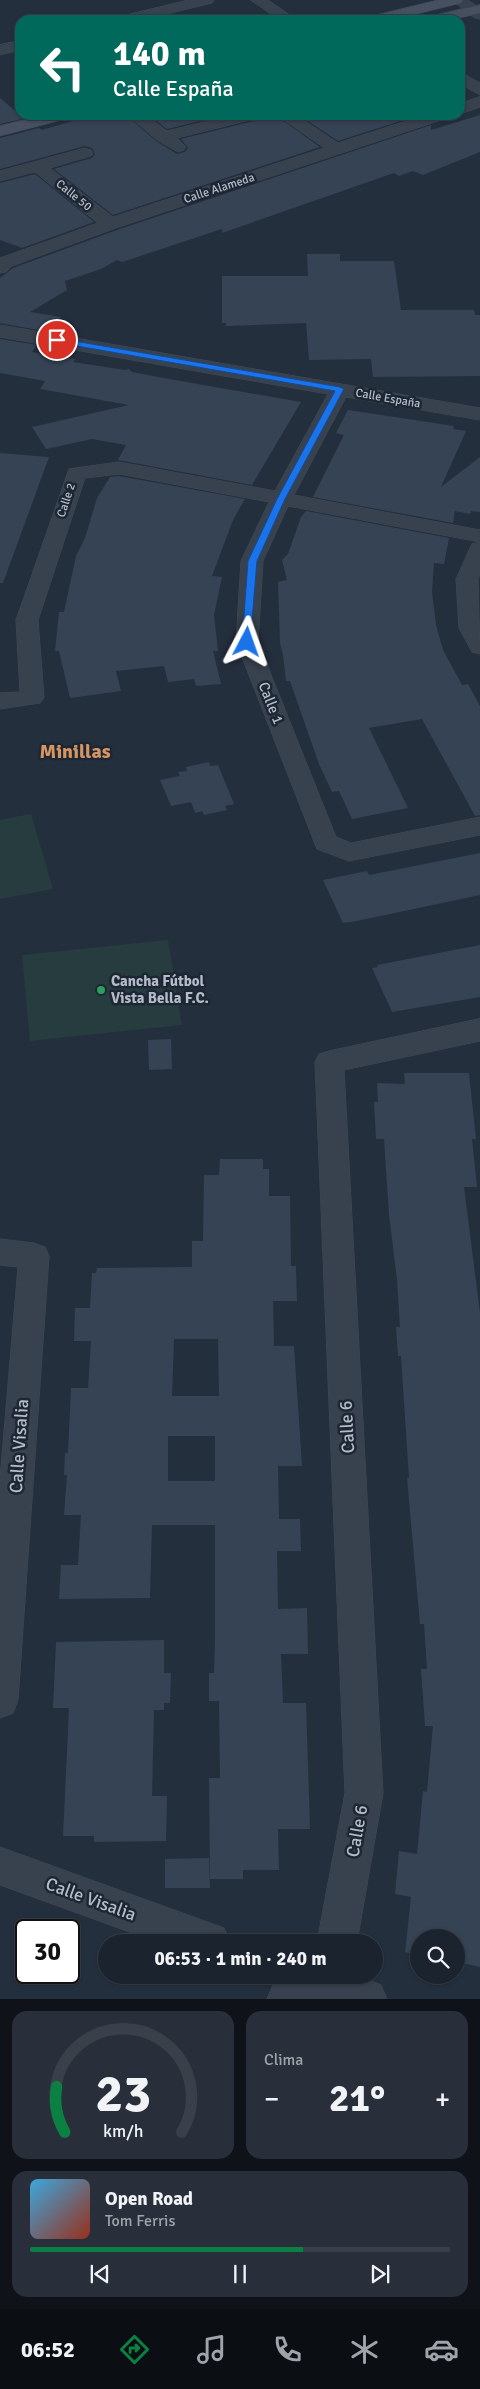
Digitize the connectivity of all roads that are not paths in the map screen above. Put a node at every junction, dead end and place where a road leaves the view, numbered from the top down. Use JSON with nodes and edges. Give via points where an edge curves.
{"nodes":[{"id":1,"x":207,"y":0,"type":"edge"},
{"id":2,"x":258,"y":0,"type":"edge"},
{"id":3,"x":458,"y":0,"type":"edge"},
{"id":4,"x":478,"y":11,"type":"edge"},
{"id":5,"x":145,"y":15,"type":"edge"},
{"id":6,"x":282,"y":15,"type":"edge"},
{"id":7,"x":395,"y":15,"type":"edge"},
{"id":8,"x":458,"y":15,"type":"edge"},
{"id":9,"x":15,"y":46,"type":"edge"},
{"id":10,"x":0,"y":50,"type":"edge"},
{"id":11,"x":465,"y":80,"type":"edge"},
{"id":12,"x":480,"y":90,"type":"edge"},
{"id":13,"x":480,"y":102,"type":"edge"},
{"id":14,"x":465,"y":107,"type":"edge"},
{"id":15,"x":15,"y":111,"type":"edge"},
{"id":16,"x":0,"y":115,"type":"edge"},
{"id":17,"x":43,"y":120,"type":"edge"},
{"id":18,"x":142,"y":120,"type":"edge"},
{"id":19,"x":232,"y":120,"type":"edge"},
{"id":20,"x":292,"y":120,"type":"edge"},
{"id":21,"x":426,"y":120,"type":"edge"},
{"id":22,"x":0,"y":131,"type":"edge"},
{"id":23,"x":164,"y":137,"type":"junction"},
{"id":24,"x":337,"y":150,"type":"junction"},
{"id":25,"x":183,"y":151,"type":"dead end"},
{"id":26,"x":85,"y":153,"type":"dead end"},
{"id":27,"x":38,"y":166,"type":"junction"},
{"id":28,"x":0,"y":176,"type":"edge"},
{"id":29,"x":110,"y":224,"type":"junction"},
{"id":30,"x":0,"y":268,"type":"edge"},
{"id":31,"x":0,"y":331,"type":"edge"},
{"id":32,"x":340,"y":389,"type":"junction"},
{"id":33,"x":480,"y":414,"type":"edge"},
{"id":34,"x":281,"y":499,"type":"junction"},
{"id":35,"x":480,"y":536,"type":"edge"},
{"id":36,"x":480,"y":549,"type":"edge"},
{"id":37,"x":480,"y":647,"type":"edge"},
{"id":38,"x":0,"y":701,"type":"edge"},
{"id":39,"x":480,"y":826,"type":"edge"},
{"id":40,"x":480,"y":1030,"type":"edge"},
{"id":41,"x":0,"y":1252,"type":"edge"},
{"id":42,"x":0,"y":1700,"type":"edge"},
{"id":43,"x":0,"y":1866,"type":"edge"},
{"id":44,"x":188,"y":1934,"type":"edge"},
{"id":45,"x":338,"y":1934,"type":"edge"},
{"id":46,"x":324,"y":1987,"type":"edge"},
{"id":47,"x":287,"y":1999,"type":"edge"},
{"id":48,"x":367,"y":1999,"type":"edge"}],
"edges":[{"from":1,"to":5,"type":"street"},
{"from":2,"to":6,"type":"street"},
{"from":3,"to":4,"type":"street"},
{"from":3,"to":7,"type":"street"},
{"from":4,"to":8,"type":"street"},
{"from":9,"to":10,"type":"street"},
{"from":11,"to":12,"type":"street"},
{"from":13,"to":14,"type":"street"},
{"from":15,"to":16,"type":"street"},
{"from":17,"to":22,"type":"street"},
{"from":18,"to":23,"type":"street"},
{"from":19,"to":23,"type":"street"},
{"from":20,"to":24,"type":"street"},
{"from":21,"to":24,"type":"street","name":"Calle Alameda"},
{"from":23,"to":25,"type":"street"},
{"from":24,"to":29,"type":"street","name":"Calle Alameda"},
{"from":26,"to":27,"type":"street"},
{"from":27,"to":28,"type":"street"},
{"from":27,"to":29,"type":"street","name":"Calle 50"},
{"from":29,"to":30,"type":"street","name":"Calle Alameda","via":[[6,262]]},
{"from":31,"to":32,"type":"street","name":"Calle España"},
{"from":32,"to":33,"type":"street","name":"Calle España"},
{"from":32,"to":34,"type":"street","name":"Calle 1"},
{"from":34,"to":35,"type":"street"},
{"from":34,"to":38,"type":"street","name":"Calle 2","via":[[119,468],[76,473],[26,620],[32,698]]},
{"from":34,"to":39,"type":"street","name":"Calle 1","via":[[252,561],[247,642],[326,843],[349,852]]},
{"from":36,"to":37,"type":"street","via":[[467,579],[470,628]]},
{"from":40,"to":45,"type":"street","name":"Calle 6","via":[[329,1062],[364,1793]]},
{"from":41,"to":42,"type":"street","name":"Calle Visalia","via":[[34,1256]]},
{"from":43,"to":44,"type":"street","name":"Calle Visalia"},
{"from":46,"to":47,"type":"street","via":[[288,1996]]},
{"from":46,"to":48,"type":"street"}]}
